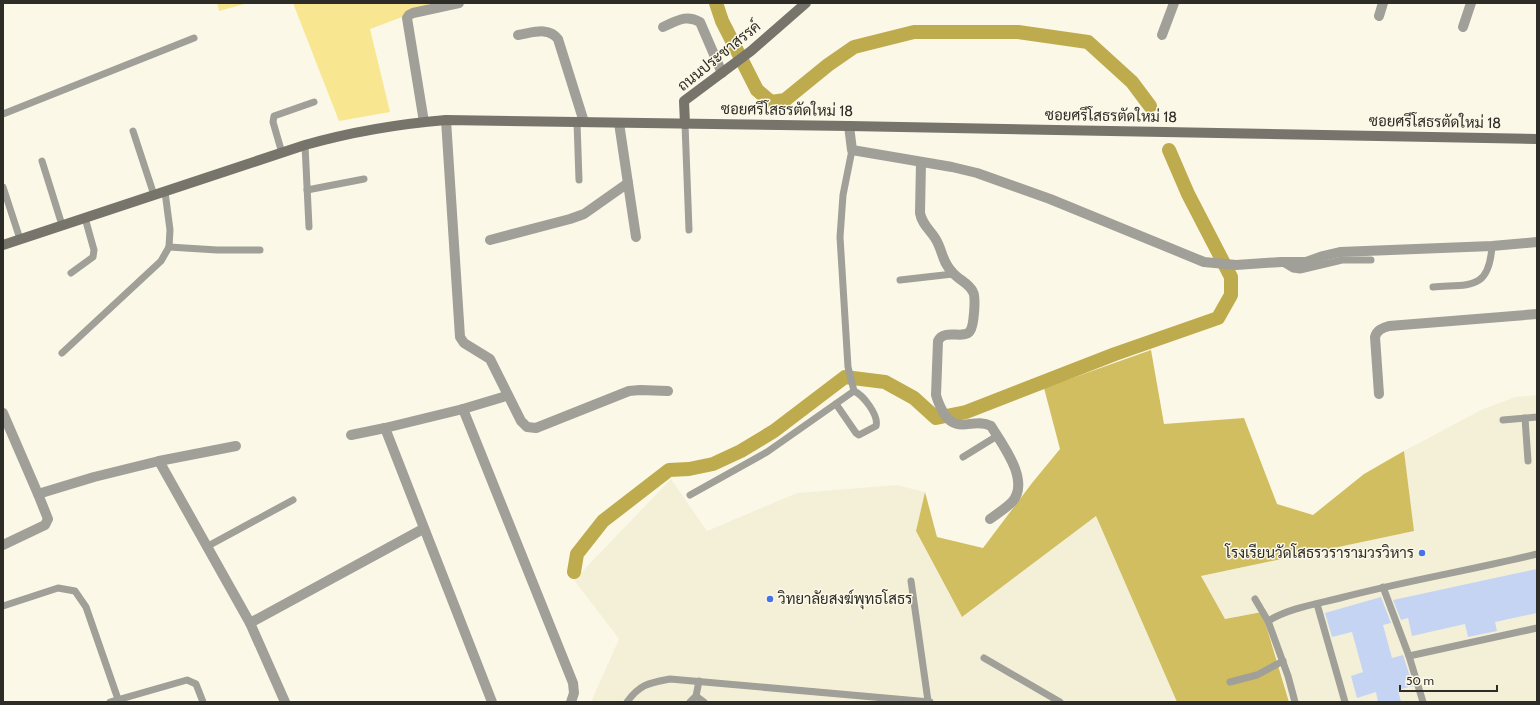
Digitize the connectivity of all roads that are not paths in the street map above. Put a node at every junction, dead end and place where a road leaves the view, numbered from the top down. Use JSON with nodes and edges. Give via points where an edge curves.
{"nodes":[{"id":1,"x":459,"y":3,"type":"edge"},
{"id":2,"x":806,"y":3,"type":"edge"},
{"id":3,"x":1174,"y":3,"type":"edge"},
{"id":4,"x":1383,"y":3,"type":"edge"},
{"id":5,"x":1471,"y":3,"type":"edge"},
{"id":6,"x":1379,"y":16,"type":"dead end"},
{"id":7,"x":663,"y":27,"type":"dead end"},
{"id":8,"x":1463,"y":27,"type":"dead end"},
{"id":9,"x":518,"y":35,"type":"dead end"},
{"id":10,"x":1162,"y":35,"type":"dead end"},
{"id":11,"x":194,"y":38,"type":"dead end"},
{"id":12,"x":725,"y":71,"type":"junction"},
{"id":13,"x":314,"y":102,"type":"dead end"},
{"id":14,"x":3,"y":114,"type":"edge"},
{"id":15,"x":446,"y":120,"type":"junction"},
{"id":16,"x":424,"y":122,"type":"junction"},
{"id":17,"x":581,"y":122,"type":"junction"},
{"id":18,"x":619,"y":123,"type":"junction"},
{"id":19,"x":684,"y":124,"type":"junction"},
{"id":20,"x":849,"y":126,"type":"junction"},
{"id":21,"x":133,"y":131,"type":"dead end"},
{"id":22,"x":1537,"y":139,"type":"edge"},
{"id":23,"x":305,"y":145,"type":"junction"},
{"id":24,"x":852,"y":150,"type":"junction"},
{"id":25,"x":282,"y":153,"type":"junction"},
{"id":26,"x":42,"y":161,"type":"dead end"},
{"id":27,"x":921,"y":162,"type":"junction"},
{"id":28,"x":364,"y":179,"type":"dead end"},
{"id":29,"x":579,"y":180,"type":"dead end"},
{"id":30,"x":628,"y":183,"type":"junction"},
{"id":31,"x":3,"y":187,"type":"edge"},
{"id":32,"x":307,"y":190,"type":"junction"},
{"id":33,"x":165,"y":192,"type":"junction"},
{"id":34,"x":154,"y":195,"type":"junction"},
{"id":35,"x":85,"y":218,"type":"junction"},
{"id":36,"x":62,"y":225,"type":"junction"},
{"id":37,"x":309,"y":227,"type":"dead end"},
{"id":38,"x":689,"y":230,"type":"dead end"},
{"id":39,"x":636,"y":237,"type":"dead end"},
{"id":40,"x":20,"y":238,"type":"junction"},
{"id":41,"x":490,"y":240,"type":"dead end"},
{"id":42,"x":1537,"y":242,"type":"edge"},
{"id":43,"x":3,"y":245,"type":"edge"},
{"id":44,"x":1492,"y":246,"type":"junction"},
{"id":45,"x":169,"y":247,"type":"junction"},
{"id":46,"x":260,"y":250,"type":"dead end"},
{"id":47,"x":1371,"y":260,"type":"dead end"},
{"id":48,"x":1281,"y":262,"type":"junction"},
{"id":49,"x":71,"y":273,"type":"dead end"},
{"id":50,"x":953,"y":274,"type":"junction"},
{"id":51,"x":900,"y":280,"type":"dead end"},
{"id":52,"x":1433,"y":288,"type":"dead end"},
{"id":53,"x":1537,"y":314,"type":"edge"},
{"id":54,"x":62,"y":353,"type":"dead end"},
{"id":55,"x":668,"y":391,"type":"dead end"},
{"id":56,"x":854,"y":391,"type":"junction"},
{"id":57,"x":1379,"y":394,"type":"dead end"},
{"id":58,"x":503,"y":397,"type":"dead end"},
{"id":59,"x":836,"y":404,"type":"junction"},
{"id":60,"x":463,"y":409,"type":"junction"},
{"id":61,"x":3,"y":413,"type":"edge"},
{"id":62,"x":1537,"y":417,"type":"edge"},
{"id":63,"x":1525,"y":418,"type":"junction"},
{"id":64,"x":1503,"y":420,"type":"dead end"},
{"id":65,"x":385,"y":428,"type":"junction"},
{"id":66,"x":351,"y":435,"type":"dead end"},
{"id":67,"x":998,"y":436,"type":"junction"},
{"id":68,"x":236,"y":446,"type":"dead end"},
{"id":69,"x":963,"y":457,"type":"dead end"},
{"id":70,"x":159,"y":461,"type":"junction"},
{"id":71,"x":1528,"y":461,"type":"dead end"},
{"id":72,"x":38,"y":494,"type":"junction"},
{"id":73,"x":690,"y":495,"type":"dead end"},
{"id":74,"x":293,"y":500,"type":"dead end"},
{"id":75,"x":990,"y":519,"type":"dead end"},
{"id":76,"x":423,"y":529,"type":"junction"},
{"id":77,"x":3,"y":545,"type":"edge"},
{"id":78,"x":208,"y":546,"type":"junction"},
{"id":79,"x":1537,"y":554,"type":"edge"},
{"id":80,"x":911,"y":581,"type":"dead end"},
{"id":81,"x":1383,"y":587,"type":"junction"},
{"id":82,"x":1255,"y":599,"type":"dead end"},
{"id":83,"x":1317,"y":604,"type":"junction"},
{"id":84,"x":3,"y":606,"type":"edge"},
{"id":85,"x":1268,"y":621,"type":"junction"},
{"id":86,"x":250,"y":623,"type":"junction"},
{"id":87,"x":1537,"y":628,"type":"edge"},
{"id":88,"x":1409,"y":656,"type":"junction"},
{"id":89,"x":984,"y":658,"type":"dead end"},
{"id":90,"x":1283,"y":661,"type":"junction"},
{"id":91,"x":699,"y":681,"type":"junction"},
{"id":92,"x":1230,"y":682,"type":"dead end"},
{"id":93,"x":696,"y":696,"type":"junction"},
{"id":94,"x":118,"y":701,"type":"edge"},
{"id":95,"x":896,"y":701,"type":"edge"},
{"id":96,"x":110,"y":702,"type":"edge"},
{"id":97,"x":202,"y":702,"type":"edge"},
{"id":98,"x":285,"y":702,"type":"edge"},
{"id":99,"x":492,"y":702,"type":"edge"},
{"id":100,"x":571,"y":702,"type":"edge"},
{"id":101,"x":627,"y":702,"type":"edge"},
{"id":102,"x":690,"y":702,"type":"edge"},
{"id":103,"x":704,"y":702,"type":"edge"},
{"id":104,"x":929,"y":702,"type":"edge"},
{"id":105,"x":1060,"y":702,"type":"edge"},
{"id":106,"x":1295,"y":702,"type":"edge"},
{"id":107,"x":1345,"y":702,"type":"edge"},
{"id":108,"x":1423,"y":702,"type":"edge"}],
"edges":[{"from":1,"to":16,"type":"street","via":[[413,13],[407,18]]},
{"from":2,"to":12,"type":"street","name":"ถนนประชาสรรค์"},
{"from":3,"to":10,"type":"street"},
{"from":4,"to":6,"type":"street"},
{"from":5,"to":8,"type":"street"},
{"from":7,"to":12,"type":"street","via":[[682,18],[693,17],[700,22]]},
{"from":9,"to":17,"type":"street","via":[[548,31],[554,33],[558,39]]},
{"from":11,"to":14,"type":"lane"},
{"from":12,"to":19,"type":"street","name":"ถนนประชาสรรค์","via":[[684,101]]},
{"from":13,"to":25,"type":"lane","via":[[274,116],[273,122]]},
{"from":15,"to":16,"type":"street","name":"ซอยศรีโสธรตัดใหม่ 18"},
{"from":15,"to":17,"type":"street","name":"ซอยศรีโสธรตัดใหม่ 18"},
{"from":15,"to":55,"type":"street","via":[[460,337],[464,343],[490,359],[521,421],[536,428],[629,392]]},
{"from":16,"to":23,"type":"street","name":"ซอยศรีโสธรตัดใหม่ 18","via":[[350,133]]},
{"from":17,"to":18,"type":"street","name":"ซอยศรีโสธรตัดใหม่ 18"},
{"from":17,"to":29,"type":"lane"},
{"from":18,"to":19,"type":"street","name":"ซอยศรีโสธรตัดใหม่ 18"},
{"from":18,"to":30,"type":"street"},
{"from":19,"to":20,"type":"street","name":"ซอยศรีโสธรตัดใหม่ 18"},
{"from":19,"to":38,"type":"lane"},
{"from":20,"to":22,"type":"street","name":"ซอยศรีโสธรตัดใหม่ 18"},
{"from":20,"to":24,"type":"street"},
{"from":21,"to":34,"type":"lane"},
{"from":23,"to":25,"type":"street","name":"ซอยศรีโสธรตัดใหม่ 18"},
{"from":23,"to":32,"type":"lane"},
{"from":24,"to":27,"type":"street"},
{"from":24,"to":56,"type":"lane","via":[[843,195],[840,237],[848,367]]},
{"from":25,"to":33,"type":"street","name":"ซอยศรีโสธรตัดใหม่ 18"},
{"from":26,"to":36,"type":"lane"},
{"from":27,"to":48,"type":"street","via":[[977,173],[1011,185],[1204,262],[1236,265]]},
{"from":27,"to":50,"type":"street","via":[[921,221],[936,239],[943,261]]},
{"from":28,"to":32,"type":"lane"},
{"from":30,"to":39,"type":"street"},
{"from":30,"to":41,"type":"street","via":[[584,214]]},
{"from":31,"to":40,"type":"lane"},
{"from":32,"to":37,"type":"lane"},
{"from":33,"to":34,"type":"street","name":"ซอยศรีโสธรตัดใหม่ 18"},
{"from":33,"to":45,"type":"lane","via":[[170,230]]},
{"from":34,"to":35,"type":"street","name":"ซอยศรีโสธรตัดใหม่ 18"},
{"from":35,"to":36,"type":"street","name":"ซอยศรีโสธรตัดใหม่ 18"},
{"from":35,"to":49,"type":"lane","via":[[94,250],[93,257]]},
{"from":36,"to":40,"type":"street","name":"ซอยศรีโสธรตัดใหม่ 18"},
{"from":40,"to":43,"type":"street","name":"ซอยศรีโสธรตัดใหม่ 18"},
{"from":42,"to":44,"type":"street"},
{"from":44,"to":48,"type":"street","via":[[1340,252],[1306,262]]},
{"from":44,"to":52,"type":"lane","via":[[1490,266],[1480,280],[1472,284]]},
{"from":45,"to":46,"type":"lane"},
{"from":45,"to":54,"type":"lane","via":[[161,261]]},
{"from":47,"to":48,"type":"lane","via":[[1342,260],[1300,270]]},
{"from":50,"to":51,"type":"lane"},
{"from":50,"to":67,"type":"street","via":[[969,286],[975,295],[972,326],[967,334],[940,337],[936,395],[948,419],[956,425],[985,423],[991,426]]},
{"from":53,"to":57,"type":"street","via":[[1389,326],[1381,329],[1374,337]]},
{"from":56,"to":59,"type":"lane"},
{"from":56,"to":59,"type":"lane","via":[[864,398],[874,413],[876,426],[859,435]]},
{"from":58,"to":60,"type":"street"},
{"from":59,"to":73,"type":"lane","via":[[768,452]]},
{"from":60,"to":65,"type":"street"},
{"from":60,"to":100,"type":"street","via":[[573,683],[574,693]]},
{"from":61,"to":72,"type":"street"},
{"from":62,"to":63,"type":"lane"},
{"from":63,"to":64,"type":"lane"},
{"from":63,"to":71,"type":"lane"},
{"from":65,"to":66,"type":"street"},
{"from":65,"to":76,"type":"street"},
{"from":67,"to":69,"type":"lane"},
{"from":67,"to":75,"type":"street","via":[[1014,463],[1018,490],[1012,502]]},
{"from":68,"to":70,"type":"street"},
{"from":70,"to":72,"type":"street","via":[[94,476]]},
{"from":70,"to":78,"type":"street"},
{"from":72,"to":77,"type":"street","via":[[47,523]]},
{"from":74,"to":78,"type":"lane"},
{"from":76,"to":86,"type":"street"},
{"from":76,"to":99,"type":"street"},
{"from":78,"to":86,"type":"street"},
{"from":79,"to":81,"type":"lane"},
{"from":80,"to":104,"type":"lane"},
{"from":81,"to":83,"type":"lane"},
{"from":81,"to":88,"type":"lane"},
{"from":82,"to":85,"type":"lane"},
{"from":83,"to":85,"type":"lane","via":[[1275,616]]},
{"from":83,"to":107,"type":"lane"},
{"from":84,"to":94,"type":"lane","via":[[58,588],[75,591],[86,608]]},
{"from":85,"to":90,"type":"lane"},
{"from":86,"to":98,"type":"street"},
{"from":87,"to":88,"type":"lane"},
{"from":88,"to":108,"type":"lane"},
{"from":89,"to":105,"type":"lane"},
{"from":90,"to":92,"type":"lane","via":[[1257,675]]},
{"from":90,"to":106,"type":"lane"},
{"from":91,"to":93,"type":"lane"},
{"from":91,"to":95,"type":"lane"},
{"from":91,"to":101,"type":"lane","via":[[670,679],[648,683],[637,689]]},
{"from":93,"to":102,"type":"lane"},
{"from":93,"to":103,"type":"lane"},
{"from":94,"to":96,"type":"lane"},
{"from":94,"to":97,"type":"lane","via":[[187,680],[196,684]]},
{"from":95,"to":104,"type":"lane"}]}
